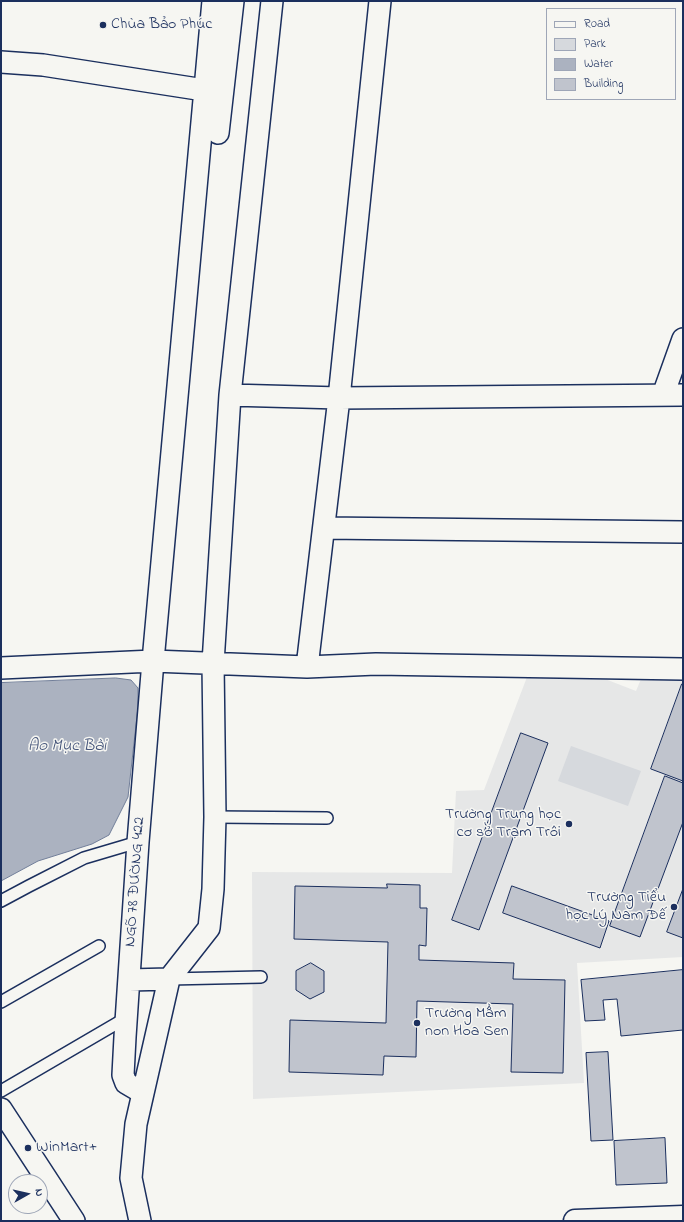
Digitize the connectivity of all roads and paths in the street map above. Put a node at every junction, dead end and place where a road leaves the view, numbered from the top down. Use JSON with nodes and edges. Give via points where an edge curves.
{"nodes":[{"id":1,"x":213,"y":1,"type":"edge"},
{"id":2,"x":233,"y":1,"type":"edge"},
{"id":3,"x":272,"y":1,"type":"edge"},
{"id":4,"x":380,"y":1,"type":"edge"},
{"id":5,"x":1,"y":62,"type":"edge"},
{"id":6,"x":204,"y":90,"type":"junction"},
{"id":7,"x":218,"y":133,"type":"dead end"},
{"id":8,"x":683,"y":338,"type":"edge"},
{"id":9,"x":230,"y":395,"type":"junction"},
{"id":10,"x":673,"y":395,"type":"edge"},
{"id":11,"x":339,"y":398,"type":"junction"},
{"id":12,"x":324,"y":528,"type":"junction"},
{"id":13,"x":683,"y":532,"type":"edge"},
{"id":14,"x":153,"y":660,"type":"junction"},
{"id":15,"x":213,"y":663,"type":"junction"},
{"id":16,"x":307,"y":667,"type":"junction"},
{"id":17,"x":1,"y":668,"type":"edge"},
{"id":18,"x":683,"y":668,"type":"edge"},
{"id":19,"x":215,"y":816,"type":"junction"},
{"id":20,"x":327,"y":818,"type":"dead end"},
{"id":21,"x":138,"y":842,"type":"junction"},
{"id":22,"x":1,"y":902,"type":"edge"},
{"id":23,"x":99,"y":946,"type":"dead end"},
{"id":24,"x":261,"y":977,"type":"dead end"},
{"id":25,"x":169,"y":979,"type":"junction"},
{"id":26,"x":129,"y":980,"type":"junction"},
{"id":27,"x":1,"y":1002,"type":"edge"},
{"id":28,"x":126,"y":1018,"type":"junction"},
{"id":29,"x":143,"y":1093,"type":"junction"},
{"id":30,"x":1,"y":1105,"type":"edge"},
{"id":31,"x":683,"y":1217,"type":"edge"},
{"id":32,"x":74,"y":1221,"type":"edge"},
{"id":33,"x":140,"y":1221,"type":"edge"},
{"id":34,"x":575,"y":1221,"type":"edge"}],
"edges":[{"from":1,"to":6,"type":"street","name":"NGÕ 78 ĐƯỜNG 422"},
{"from":2,"to":7,"type":"street"},
{"from":3,"to":9,"type":"street"},
{"from":4,"to":11,"type":"street"},
{"from":5,"to":6,"type":"street","via":[[43,65]]},
{"from":6,"to":14,"type":"street","name":"NGÕ 78 ĐƯỜNG 422"},
{"from":8,"to":10,"type":"street"},
{"from":9,"to":11,"type":"street"},
{"from":9,"to":15,"type":"street"},
{"from":10,"to":11,"type":"street"},
{"from":11,"to":12,"type":"street"},
{"from":12,"to":13,"type":"street"},
{"from":12,"to":16,"type":"street"},
{"from":14,"to":15,"type":"street"},
{"from":14,"to":17,"type":"street"},
{"from":14,"to":21,"type":"street","name":"NGÕ 78 ĐƯỜNG 422"},
{"from":15,"to":16,"type":"street"},
{"from":15,"to":19,"type":"street"},
{"from":16,"to":18,"type":"street","via":[[376,664]]},
{"from":19,"to":20,"type":"lane"},
{"from":19,"to":25,"type":"street","via":[[209,928]]},
{"from":21,"to":22,"type":"lane","via":[[84,858]]},
{"from":21,"to":26,"type":"street","name":"NGÕ 78 ĐƯỜNG 422"},
{"from":23,"to":27,"type":"lane"},
{"from":24,"to":25,"type":"lane"},
{"from":25,"to":26,"type":"street"},
{"from":25,"to":29,"type":"street"},
{"from":26,"to":28,"type":"street","name":"NGÕ 78 ĐƯỜNG 422"},
{"from":28,"to":29,"type":"street","name":"NGÕ 78 ĐƯỜNG 422","via":[[123,1075],[126,1083]]},
{"from":28,"to":30,"type":"lane"},
{"from":29,"to":33,"type":"street","via":[[136,1124],[131,1178]]},
{"from":30,"to":32,"type":"street"},
{"from":31,"to":34,"type":"main road"}]}
